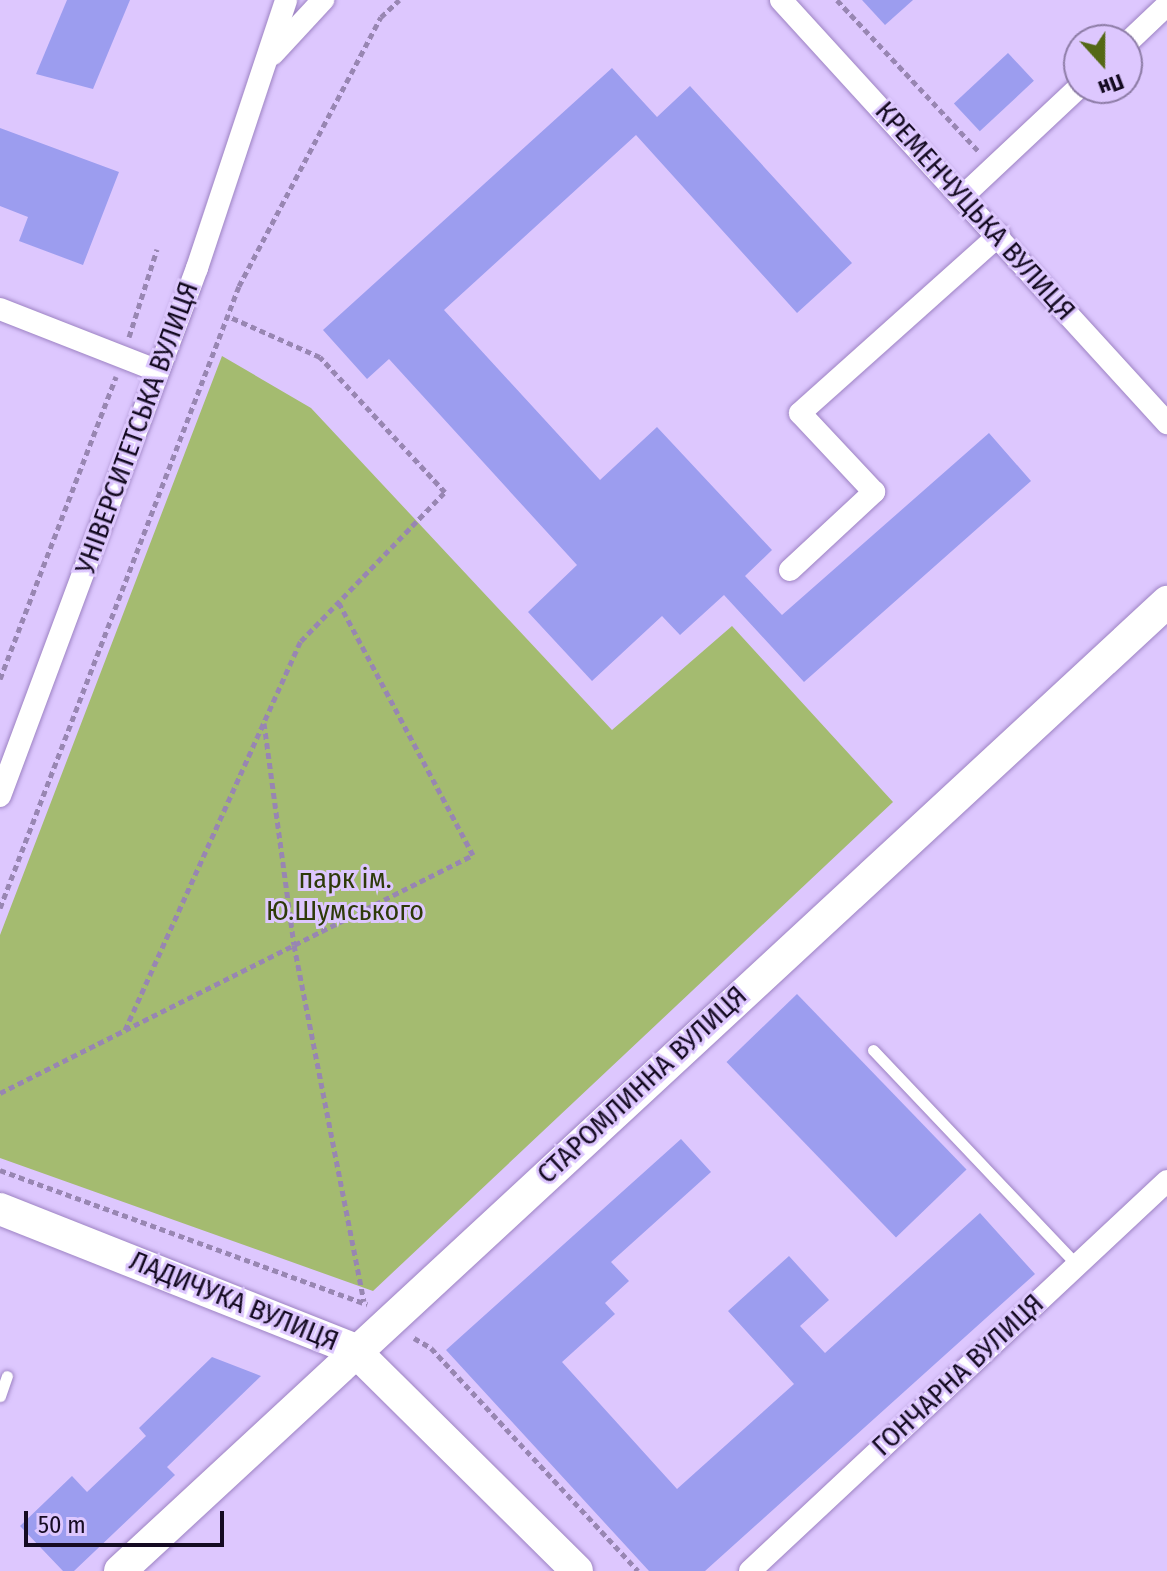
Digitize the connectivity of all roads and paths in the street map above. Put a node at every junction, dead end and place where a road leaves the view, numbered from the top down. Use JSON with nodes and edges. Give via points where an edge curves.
{"nodes":[{"id":1,"x":286,"y":0,"type":"edge"},
{"id":2,"x":323,"y":0,"type":"edge"},
{"id":3,"x":399,"y":0,"type":"edge"},
{"id":4,"x":781,"y":0,"type":"edge"},
{"id":5,"x":837,"y":0,"type":"edge"},
{"id":6,"x":1167,"y":5,"type":"edge"},
{"id":7,"x":1143,"y":28,"type":"edge"},
{"id":8,"x":270,"y":58,"type":"junction"},
{"id":9,"x":1063,"y":102,"type":"edge"},
{"id":10,"x":993,"y":167,"type":"junction"},
{"id":11,"x":963,"y":196,"type":"junction"},
{"id":12,"x":999,"y":235,"type":"junction"},
{"id":13,"x":157,"y":249,"type":"dead end"},
{"id":14,"x":0,"y":309,"type":"edge"},
{"id":15,"x":228,"y":316,"type":"junction"},
{"id":16,"x":122,"y":357,"type":"junction"},
{"id":17,"x":158,"y":371,"type":"junction"},
{"id":18,"x":1167,"y":423,"type":"edge"},
{"id":19,"x":790,"y":570,"type":"dead end"},
{"id":20,"x":1167,"y":602,"type":"edge"},
{"id":21,"x":338,"y":603,"type":"junction"},
{"id":22,"x":0,"y":679,"type":"edge"},
{"id":23,"x":264,"y":723,"type":"junction"},
{"id":24,"x":0,"y":796,"type":"edge"},
{"id":25,"x":0,"y":908,"type":"edge"},
{"id":26,"x":294,"y":945,"type":"junction"},
{"id":27,"x":125,"y":1030,"type":"junction"},
{"id":28,"x":873,"y":1050,"type":"dead end"},
{"id":29,"x":0,"y":1093,"type":"edge"},
{"id":30,"x":0,"y":1170,"type":"edge"},
{"id":31,"x":1167,"y":1181,"type":"edge"},
{"id":32,"x":0,"y":1209,"type":"edge"},
{"id":33,"x":1076,"y":1264,"type":"junction"},
{"id":34,"x":375,"y":1311,"type":"junction"},
{"id":35,"x":353,"y":1349,"type":"junction"},
{"id":36,"x":7,"y":1376,"type":"dead end"},
{"id":37,"x":0,"y":1396,"type":"edge"},
{"id":38,"x":120,"y":1571,"type":"edge"},
{"id":39,"x":577,"y":1571,"type":"edge"},
{"id":40,"x":638,"y":1571,"type":"edge"},
{"id":41,"x":750,"y":1571,"type":"edge"}],
"edges":[{"from":1,"to":8,"type":"street","name":"УНІВЕРСИТЕТСЬКА ВУЛИЦЯ"},
{"from":2,"to":8,"type":"street","name":"УНІВЕРСИТЕТСЬКА ВУЛИЦЯ"},
{"from":3,"to":15,"type":"path","via":[[381,17]]},
{"from":4,"to":11,"type":"street","name":"КРЕМЕНЧУЦЬКА ВУЛИЦЯ"},
{"from":5,"to":10,"type":"path"},
{"from":6,"to":7,"type":"street"},
{"from":8,"to":17,"type":"street","name":"УНІВЕРСИТЕТСЬКА ВУЛИЦЯ"},
{"from":9,"to":10,"type":"street"},
{"from":10,"to":11,"type":"street"},
{"from":11,"to":12,"type":"street","name":"КРЕМЕНЧУЦЬКА ВУЛИЦЯ"},
{"from":12,"to":18,"type":"street","name":"КРЕМЕНЧУЦЬКА ВУЛИЦЯ"},
{"from":12,"to":19,"type":"street","via":[[800,413],[874,492]]},
{"from":13,"to":16,"type":"path"},
{"from":14,"to":16,"type":"street"},
{"from":15,"to":21,"type":"path","via":[[320,357],[445,492]]},
{"from":15,"to":25,"type":"path"},
{"from":16,"to":17,"type":"street"},
{"from":16,"to":22,"type":"path"},
{"from":17,"to":24,"type":"street","name":"УНІВЕРСИТЕТСЬКА ВУЛИЦЯ"},
{"from":20,"to":34,"type":"street","name":"СТАРОМЛИННА ВУЛИЦЯ"},
{"from":21,"to":23,"type":"path","via":[[301,641]]},
{"from":21,"to":26,"type":"path","via":[[473,855]]},
{"from":23,"to":26,"type":"path"},
{"from":23,"to":27,"type":"path"},
{"from":26,"to":27,"type":"path"},
{"from":26,"to":34,"type":"path"},
{"from":27,"to":29,"type":"path"},
{"from":28,"to":33,"type":"lane"},
{"from":30,"to":34,"type":"path"},
{"from":31,"to":33,"type":"street","name":"ГОНЧАРНА ВУЛИЦЯ"},
{"from":32,"to":35,"type":"street","name":"ЛАДИЧУКА ВУЛИЦЯ"},
{"from":33,"to":41,"type":"street","name":"ГОНЧАРНА ВУЛИЦЯ"},
{"from":34,"to":35,"type":"street","name":"СТАРОМЛИННА ВУЛИЦЯ"},
{"from":34,"to":40,"type":"path","via":[[431,1348]]},
{"from":35,"to":38,"type":"street","name":"СТАРОМЛИННА ВУЛИЦЯ"},
{"from":35,"to":39,"type":"street","name":"ЛАДИЧУКА ВУЛИЦЯ"},
{"from":36,"to":37,"type":"lane"}]}
